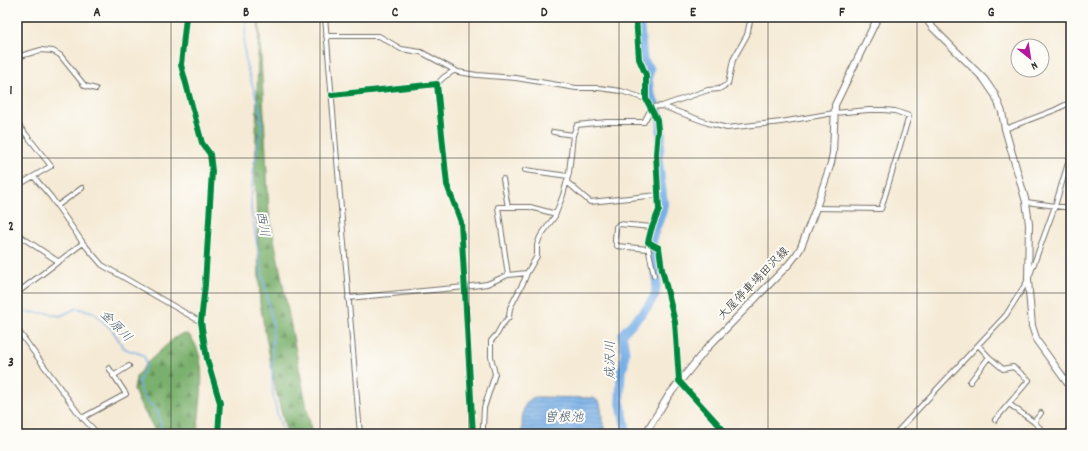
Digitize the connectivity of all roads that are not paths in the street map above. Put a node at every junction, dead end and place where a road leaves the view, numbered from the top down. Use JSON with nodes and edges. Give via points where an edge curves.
{"nodes":[{"id":1,"x":186,"y":17,"type":"edge"},
{"id":2,"x":325,"y":17,"type":"edge"},
{"id":3,"x":636,"y":17,"type":"edge"},
{"id":4,"x":751,"y":17,"type":"edge"},
{"id":5,"x":878,"y":17,"type":"edge"},
{"id":6,"x":925,"y":17,"type":"edge"},
{"id":7,"x":326,"y":36,"type":"junction"},
{"id":8,"x":17,"y":57,"type":"edge"},
{"id":9,"x":455,"y":70,"type":"junction"},
{"id":10,"x":437,"y":84,"type":"junction"},
{"id":11,"x":96,"y":89,"type":"dead end"},
{"id":12,"x":332,"y":94,"type":"junction"},
{"id":13,"x":646,"y":99,"type":"junction"},
{"id":14,"x":1071,"y":102,"type":"edge"},
{"id":15,"x":662,"y":106,"type":"junction"},
{"id":16,"x":653,"y":107,"type":"junction"},
{"id":17,"x":834,"y":113,"type":"junction"},
{"id":18,"x":17,"y":123,"type":"edge"},
{"id":19,"x":1005,"y":129,"type":"junction"},
{"id":20,"x":553,"y":132,"type":"dead end"},
{"id":21,"x":573,"y":135,"type":"junction"},
{"id":22,"x":1071,"y":153,"type":"edge"},
{"id":23,"x":525,"y":170,"type":"dead end"},
{"id":24,"x":568,"y":176,"type":"junction"},
{"id":25,"x":34,"y":177,"type":"junction"},
{"id":26,"x":503,"y":178,"type":"dead end"},
{"id":27,"x":566,"y":182,"type":"junction"},
{"id":28,"x":17,"y":186,"type":"edge"},
{"id":29,"x":82,"y":188,"type":"dead end"},
{"id":30,"x":658,"y":194,"type":"junction"},
{"id":31,"x":1026,"y":202,"type":"junction"},
{"id":32,"x":57,"y":206,"type":"junction"},
{"id":33,"x":1054,"y":206,"type":"junction"},
{"id":34,"x":508,"y":207,"type":"junction"},
{"id":35,"x":816,"y":208,"type":"junction"},
{"id":36,"x":1071,"y":208,"type":"edge"},
{"id":37,"x":556,"y":214,"type":"junction"},
{"id":38,"x":652,"y":227,"type":"junction"},
{"id":39,"x":17,"y":234,"type":"edge"},
{"id":40,"x":83,"y":243,"type":"junction"},
{"id":41,"x":649,"y":243,"type":"junction"},
{"id":42,"x":648,"y":249,"type":"junction"},
{"id":43,"x":59,"y":262,"type":"junction"},
{"id":44,"x":527,"y":273,"type":"junction"},
{"id":45,"x":508,"y":275,"type":"junction"},
{"id":46,"x":654,"y":275,"type":"dead end"},
{"id":47,"x":1028,"y":280,"type":"junction"},
{"id":48,"x":465,"y":287,"type":"junction"},
{"id":49,"x":17,"y":293,"type":"edge"},
{"id":50,"x":348,"y":298,"type":"junction"},
{"id":51,"x":201,"y":322,"type":"junction"},
{"id":52,"x":17,"y":329,"type":"edge"},
{"id":53,"x":978,"y":344,"type":"junction"},
{"id":54,"x":988,"y":357,"type":"junction"},
{"id":55,"x":129,"y":366,"type":"dead end"},
{"id":56,"x":108,"y":368,"type":"dead end"},
{"id":57,"x":114,"y":376,"type":"junction"},
{"id":58,"x":679,"y":381,"type":"junction"},
{"id":59,"x":970,"y":382,"type":"dead end"},
{"id":60,"x":1071,"y":388,"type":"edge"},
{"id":61,"x":1009,"y":404,"type":"junction"},
{"id":62,"x":1041,"y":413,"type":"dead end"},
{"id":63,"x":82,"y":418,"type":"junction"},
{"id":64,"x":995,"y":420,"type":"dead end"},
{"id":65,"x":1034,"y":422,"type":"junction"},
{"id":66,"x":1071,"y":429,"type":"edge"},
{"id":67,"x":98,"y":434,"type":"edge"},
{"id":68,"x":218,"y":434,"type":"edge"},
{"id":69,"x":360,"y":434,"type":"edge"},
{"id":70,"x":473,"y":434,"type":"edge"},
{"id":71,"x":478,"y":434,"type":"edge"},
{"id":72,"x":645,"y":434,"type":"edge"},
{"id":73,"x":727,"y":434,"type":"edge"},
{"id":74,"x":895,"y":434,"type":"edge"},
{"id":75,"x":1046,"y":434,"type":"edge"},
{"id":76,"x":1068,"y":434,"type":"edge"}],
"edges":[{"from":1,"to":51,"type":"street","via":[[181,65],[202,143],[210,154],[212,171]]},
{"from":2,"to":7,"type":"street"},
{"from":3,"to":13,"type":"street","via":[[639,59],[646,76]]},
{"from":4,"to":15,"type":"street","via":[[747,36],[733,60],[728,84]]},
{"from":5,"to":17,"type":"main road","name":"大屋停車場田沢線","via":[[835,105]]},
{"from":6,"to":19,"type":"main road","via":[[990,87],[1000,108]]},
{"from":7,"to":9,"type":"street","via":[[379,36],[401,49],[421,52]]},
{"from":7,"to":12,"type":"street"},
{"from":8,"to":11,"type":"street","via":[[41,50],[53,51],[60,55],[84,86]]},
{"from":9,"to":10,"type":"street"},
{"from":9,"to":13,"type":"street","via":[[576,88],[621,91]]},
{"from":10,"to":12,"type":"street"},
{"from":10,"to":48,"type":"street","via":[[447,185],[461,222]]},
{"from":12,"to":50,"type":"street"},
{"from":13,"to":16,"type":"street"},
{"from":14,"to":19,"type":"street"},
{"from":15,"to":16,"type":"street"},
{"from":15,"to":17,"type":"street","via":[[728,128]]},
{"from":16,"to":21,"type":"street","via":[[644,122],[577,125]]},
{"from":16,"to":30,"type":"street","via":[[658,130]]},
{"from":17,"to":35,"type":"main road","name":"大屋停車場田沢線","via":[[833,153]]},
{"from":17,"to":35,"type":"street","via":[[884,110],[909,116],[881,209]]},
{"from":18,"to":25,"type":"street","via":[[51,166]]},
{"from":19,"to":31,"type":"main road"},
{"from":20,"to":21,"type":"street"},
{"from":21,"to":24,"type":"street"},
{"from":22,"to":33,"type":"street"},
{"from":23,"to":24,"type":"street"},
{"from":24,"to":27,"type":"street"},
{"from":25,"to":28,"type":"street"},
{"from":25,"to":32,"type":"street"},
{"from":26,"to":34,"type":"street"},
{"from":27,"to":30,"type":"street","via":[[590,202]]},
{"from":27,"to":37,"type":"street"},
{"from":29,"to":32,"type":"street"},
{"from":30,"to":38,"type":"street","via":[[659,210]]},
{"from":31,"to":33,"type":"street"},
{"from":31,"to":47,"type":"main road","via":[[1029,224]]},
{"from":32,"to":40,"type":"street"},
{"from":33,"to":36,"type":"street"},
{"from":33,"to":47,"type":"street"},
{"from":34,"to":37,"type":"street","via":[[530,207]]},
{"from":34,"to":45,"type":"street","via":[[498,208]]},
{"from":35,"to":58,"type":"main road","name":"大屋停車場田沢線","via":[[801,247],[793,259],[707,348]]},
{"from":37,"to":44,"type":"street","via":[[540,237],[537,256]]},
{"from":38,"to":41,"type":"street"},
{"from":38,"to":42,"type":"street","via":[[619,224],[616,227],[617,246]]},
{"from":39,"to":43,"type":"street"},
{"from":40,"to":43,"type":"street"},
{"from":40,"to":51,"type":"street","via":[[102,265]]},
{"from":41,"to":42,"type":"street"},
{"from":41,"to":58,"type":"street","via":[[659,248],[674,322]]},
{"from":42,"to":46,"type":"street"},
{"from":43,"to":49,"type":"street"},
{"from":44,"to":45,"type":"street"},
{"from":44,"to":71,"type":"street","via":[[510,308],[509,317],[491,341],[495,374],[484,408],[483,428]]},
{"from":45,"to":48,"type":"street","via":[[488,284]]},
{"from":47,"to":53,"type":"street","via":[[1006,315]]},
{"from":47,"to":60,"type":"main road","via":[[1032,326],[1038,341]]},
{"from":48,"to":50,"type":"street"},
{"from":48,"to":70,"type":"street"},
{"from":50,"to":69,"type":"street"},
{"from":51,"to":68,"type":"street","via":[[207,358],[220,403]]},
{"from":52,"to":63,"type":"street"},
{"from":53,"to":54,"type":"street"},
{"from":53,"to":74,"type":"street"},
{"from":54,"to":59,"type":"street"},
{"from":54,"to":61,"type":"street","via":[[1003,368],[1013,367],[1029,380]]},
{"from":55,"to":57,"type":"street"},
{"from":56,"to":57,"type":"street"},
{"from":57,"to":63,"type":"street","via":[[126,394]]},
{"from":58,"to":72,"type":"main road","name":"大屋停車場田沢線"},
{"from":58,"to":73,"type":"street"},
{"from":61,"to":64,"type":"street"},
{"from":61,"to":65,"type":"street"},
{"from":62,"to":65,"type":"street"},
{"from":63,"to":67,"type":"street"},
{"from":65,"to":75,"type":"street"},
{"from":66,"to":76,"type":"main road"}]}
